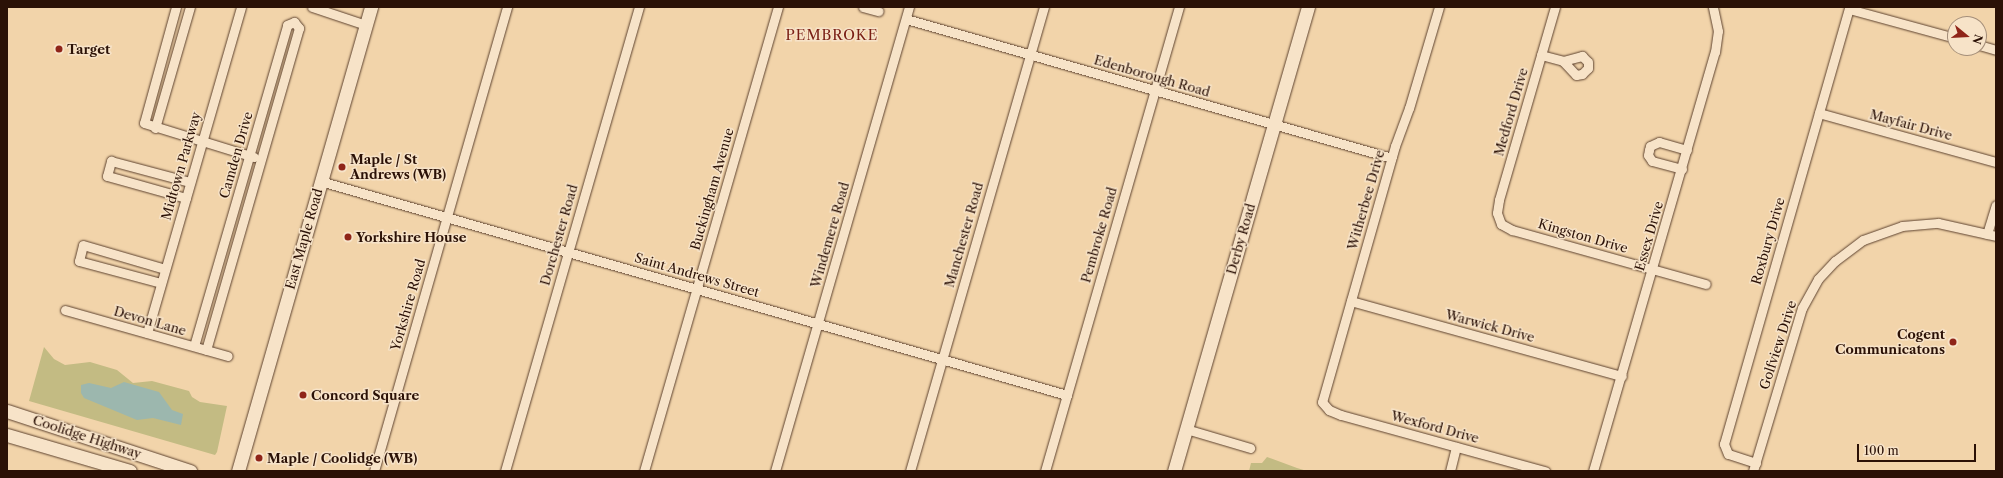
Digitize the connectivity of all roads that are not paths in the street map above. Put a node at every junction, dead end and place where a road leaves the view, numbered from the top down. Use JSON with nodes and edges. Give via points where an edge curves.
{"nodes":[{"id":1,"x":176,"y":7,"type":"edge"},
{"id":2,"x":190,"y":7,"type":"edge"},
{"id":3,"x":241,"y":7,"type":"edge"},
{"id":4,"x":312,"y":7,"type":"edge"},
{"id":5,"x":371,"y":7,"type":"edge"},
{"id":6,"x":507,"y":7,"type":"edge"},
{"id":7,"x":639,"y":7,"type":"edge"},
{"id":8,"x":778,"y":7,"type":"edge"},
{"id":9,"x":863,"y":7,"type":"edge"},
{"id":10,"x":909,"y":7,"type":"edge"},
{"id":11,"x":1044,"y":7,"type":"edge"},
{"id":12,"x":1179,"y":7,"type":"edge"},
{"id":13,"x":1308,"y":7,"type":"edge"},
{"id":14,"x":1439,"y":7,"type":"edge"},
{"id":15,"x":1555,"y":7,"type":"edge"},
{"id":16,"x":1714,"y":7,"type":"edge"},
{"id":17,"x":1849,"y":8,"type":"edge"},
{"id":18,"x":878,"y":11,"type":"dead end"},
{"id":19,"x":906,"y":19,"type":"junction"},
{"id":20,"x":366,"y":24,"type":"junction"},
{"id":21,"x":1947,"y":36,"type":"edge"},
{"id":22,"x":163,"y":53,"type":"junction"},
{"id":23,"x":1030,"y":55,"type":"junction"},
{"id":24,"x":1541,"y":55,"type":"junction"},
{"id":25,"x":176,"y":57,"type":"junction"},
{"id":26,"x":1563,"y":61,"type":"dead end"},
{"id":27,"x":270,"y":84,"type":"junction"},
{"id":28,"x":282,"y":87,"type":"junction"},
{"id":29,"x":1155,"y":90,"type":"junction"},
{"id":30,"x":1819,"y":114,"type":"junction"},
{"id":31,"x":1274,"y":125,"type":"junction"},
{"id":32,"x":155,"y":128,"type":"junction"},
{"id":33,"x":202,"y":142,"type":"junction"},
{"id":34,"x":1687,"y":150,"type":"junction"},
{"id":35,"x":249,"y":156,"type":"junction"},
{"id":36,"x":1392,"y":158,"type":"junction"},
{"id":37,"x":261,"y":159,"type":"junction"},
{"id":38,"x":1996,"y":162,"type":"edge"},
{"id":39,"x":1682,"y":169,"type":"junction"},
{"id":40,"x":320,"y":181,"type":"junction"},
{"id":41,"x":190,"y":182,"type":"junction"},
{"id":42,"x":186,"y":198,"type":"junction"},
{"id":43,"x":1996,"y":205,"type":"edge"},
{"id":44,"x":446,"y":218,"type":"junction"},
{"id":45,"x":1501,"y":224,"type":"joint"},
{"id":46,"x":227,"y":233,"type":"junction"},
{"id":47,"x":1992,"y":235,"type":"edge"},
{"id":48,"x":239,"y":236,"type":"junction"},
{"id":49,"x":568,"y":252,"type":"junction"},
{"id":50,"x":165,"y":269,"type":"junction"},
{"id":51,"x":1653,"y":269,"type":"junction"},
{"id":52,"x":161,"y":283,"type":"junction"},
{"id":53,"x":1706,"y":284,"type":"dead end"},
{"id":54,"x":697,"y":289,"type":"junction"},
{"id":55,"x":1351,"y":301,"type":"junction"},
{"id":56,"x":65,"y":310,"type":"dead end"},
{"id":57,"x":817,"y":323,"type":"junction"},
{"id":58,"x":147,"y":333,"type":"junction"},
{"id":59,"x":194,"y":346,"type":"junction"},
{"id":60,"x":206,"y":350,"type":"junction"},
{"id":61,"x":228,"y":356,"type":"dead end"},
{"id":62,"x":942,"y":359,"type":"junction"},
{"id":63,"x":1622,"y":376,"type":"junction"},
{"id":64,"x":1067,"y":395,"type":"junction"},
{"id":65,"x":1322,"y":402,"type":"joint"},
{"id":66,"x":7,"y":411,"type":"edge"},
{"id":67,"x":1186,"y":429,"type":"junction"},
{"id":68,"x":7,"y":436,"type":"edge"},
{"id":69,"x":34,"y":444,"type":"junction"},
{"id":70,"x":108,"y":445,"type":"junction"},
{"id":71,"x":1456,"y":447,"type":"junction"},
{"id":72,"x":1250,"y":448,"type":"dead end"},
{"id":73,"x":1755,"y":467,"type":"edge"},
{"id":74,"x":130,"y":471,"type":"edge"},
{"id":75,"x":190,"y":471,"type":"edge"},
{"id":76,"x":238,"y":471,"type":"edge"},
{"id":77,"x":374,"y":471,"type":"edge"},
{"id":78,"x":505,"y":471,"type":"edge"},
{"id":79,"x":644,"y":471,"type":"edge"},
{"id":80,"x":774,"y":471,"type":"edge"},
{"id":81,"x":910,"y":471,"type":"edge"},
{"id":82,"x":1045,"y":471,"type":"edge"},
{"id":83,"x":1174,"y":471,"type":"edge"},
{"id":84,"x":1450,"y":471,"type":"edge"},
{"id":85,"x":1546,"y":471,"type":"edge"},
{"id":86,"x":1593,"y":471,"type":"edge"}],
"edges":[{"from":1,"to":22,"type":"street"},
{"from":2,"to":25,"type":"street"},
{"from":3,"to":33,"type":"street","name":"Midtown Parkway"},
{"from":4,"to":20,"type":"street"},
{"from":5,"to":20,"type":"main road","name":"East Maple Road"},
{"from":6,"to":44,"type":"street","name":"Yorkshire Road"},
{"from":7,"to":49,"type":"street","name":"Dorchester Road"},
{"from":8,"to":54,"type":"street","name":"Buckingham Avenue"},
{"from":9,"to":18,"type":"street"},
{"from":10,"to":19,"type":"street","name":"Windemere Road"},
{"from":11,"to":23,"type":"street","name":"Manchester Road"},
{"from":12,"to":29,"type":"street","name":"Pembroke Road"},
{"from":13,"to":31,"type":"main road","name":"Derby Road"},
{"from":14,"to":36,"type":"street","name":"Witherbee Drive"},
{"from":15,"to":24,"type":"street","name":"Medford Drive"},
{"from":16,"to":34,"type":"street","name":"Essex Drive","via":[[1717,44]]},
{"from":17,"to":21,"type":"street"},
{"from":17,"to":30,"type":"street","name":"Roxbury Drive"},
{"from":19,"to":23,"type":"street","name":"Edenborough Road"},
{"from":19,"to":57,"type":"street","name":"Windemere Road"},
{"from":20,"to":40,"type":"main road","name":"East Maple Road"},
{"from":22,"to":25,"type":"street"},
{"from":22,"to":32,"type":"street","via":[[143,119],[146,126]]},
{"from":23,"to":29,"type":"street","name":"Edenborough Road"},
{"from":23,"to":62,"type":"street","name":"Manchester Road"},
{"from":24,"to":26,"type":"street"},
{"from":24,"to":45,"type":"street","name":"Medford Drive","via":[[1499,200],[1497,213]]},
{"from":25,"to":32,"type":"street"},
{"from":27,"to":28,"type":"street"},
{"from":27,"to":28,"type":"street","name":"Camden Drive","via":[[287,25],[294,22],[299,28]]},
{"from":27,"to":35,"type":"street","name":"Camden Drive"},
{"from":28,"to":37,"type":"street","name":"Camden Drive"},
{"from":29,"to":31,"type":"street","name":"Edenborough Road"},
{"from":29,"to":64,"type":"street","name":"Pembroke Road"},
{"from":30,"to":38,"type":"street","name":"Mayfair Drive"},
{"from":30,"to":73,"type":"street","name":"Roxbury Drive","via":[[1724,444],[1728,454]]},
{"from":31,"to":36,"type":"street","name":"Edenborough Road"},
{"from":31,"to":67,"type":"main road","name":"Derby Road"},
{"from":32,"to":33,"type":"street"},
{"from":33,"to":35,"type":"street"},
{"from":33,"to":41,"type":"street","name":"Midtown Parkway"},
{"from":34,"to":39,"type":"street","name":"Essex Drive"},
{"from":34,"to":39,"type":"street","via":[[1659,142],[1650,146],[1648,155],[1652,161]]},
{"from":35,"to":37,"type":"street"},
{"from":35,"to":46,"type":"street","name":"Camden Drive"},
{"from":36,"to":55,"type":"street","name":"Witherbee Drive"},
{"from":37,"to":48,"type":"street","name":"Camden Drive"},
{"from":39,"to":51,"type":"street","name":"Essex Drive"},
{"from":40,"to":44,"type":"street","name":"Saint Andrews Street"},
{"from":40,"to":76,"type":"main road","name":"East Maple Road"},
{"from":41,"to":42,"type":"street","name":"Midtown Parkway"},
{"from":41,"to":42,"type":"street","via":[[111,161],[107,176]]},
{"from":42,"to":50,"type":"street","name":"Midtown Parkway"},
{"from":43,"to":47,"type":"street"},
{"from":44,"to":49,"type":"street","name":"Saint Andrews Street"},
{"from":44,"to":77,"type":"street","name":"Yorkshire Road"},
{"from":45,"to":51,"type":"street","name":"Kingston Drive","via":[[1512,230]]},
{"from":46,"to":48,"type":"street"},
{"from":46,"to":59,"type":"street","name":"Camden Drive"},
{"from":47,"to":73,"type":"street","name":"Golfview Drive","via":[[1938,223],[1902,226],[1863,240],[1835,261],[1818,279],[1802,308]]},
{"from":48,"to":60,"type":"street","name":"Camden Drive"},
{"from":49,"to":54,"type":"street","name":"Saint Andrews Street"},
{"from":49,"to":78,"type":"street","name":"Dorchester Road"},
{"from":50,"to":52,"type":"street","name":"Midtown Parkway"},
{"from":50,"to":52,"type":"street","via":[[83,245],[79,261]]},
{"from":51,"to":53,"type":"street","name":"Kingston Drive"},
{"from":51,"to":63,"type":"street","name":"Essex Drive"},
{"from":52,"to":58,"type":"street","name":"Midtown Parkway"},
{"from":54,"to":57,"type":"street","name":"Saint Andrews Street"},
{"from":54,"to":79,"type":"street","name":"Buckingham Avenue"},
{"from":55,"to":63,"type":"street","name":"Warwick Drive"},
{"from":55,"to":65,"type":"street","name":"Witherbee Drive"},
{"from":56,"to":58,"type":"street","name":"Devon Lane"},
{"from":57,"to":62,"type":"street","name":"Saint Andrews Street"},
{"from":57,"to":80,"type":"street","name":"Windemere Road"},
{"from":58,"to":59,"type":"street","name":"Devon Lane"},
{"from":59,"to":60,"type":"street","name":"Devon Lane"},
{"from":60,"to":61,"type":"street","name":"Devon Lane"},
{"from":62,"to":64,"type":"street","name":"Saint Andrews Street"},
{"from":62,"to":81,"type":"street","name":"Manchester Road"},
{"from":63,"to":86,"type":"street","name":"Essex Drive"},
{"from":64,"to":82,"type":"street","name":"Pembroke Road"},
{"from":65,"to":71,"type":"street","name":"Wexford Drive","via":[[1328,410],[1341,416]]},
{"from":66,"to":70,"type":"main road","name":"Coolidge Highway"},
{"from":67,"to":72,"type":"street"},
{"from":67,"to":83,"type":"main road","name":"Derby Road"},
{"from":68,"to":69,"type":"main road","name":"Coolidge Highway"},
{"from":69,"to":70,"type":"main road","via":[[39,434],[47,430],[98,446]]},
{"from":69,"to":74,"type":"main road","name":"Coolidge Highway"},
{"from":70,"to":75,"type":"main road","name":"Coolidge Highway"},
{"from":71,"to":84,"type":"street"},
{"from":71,"to":85,"type":"street","name":"Wexford Drive"}]}
